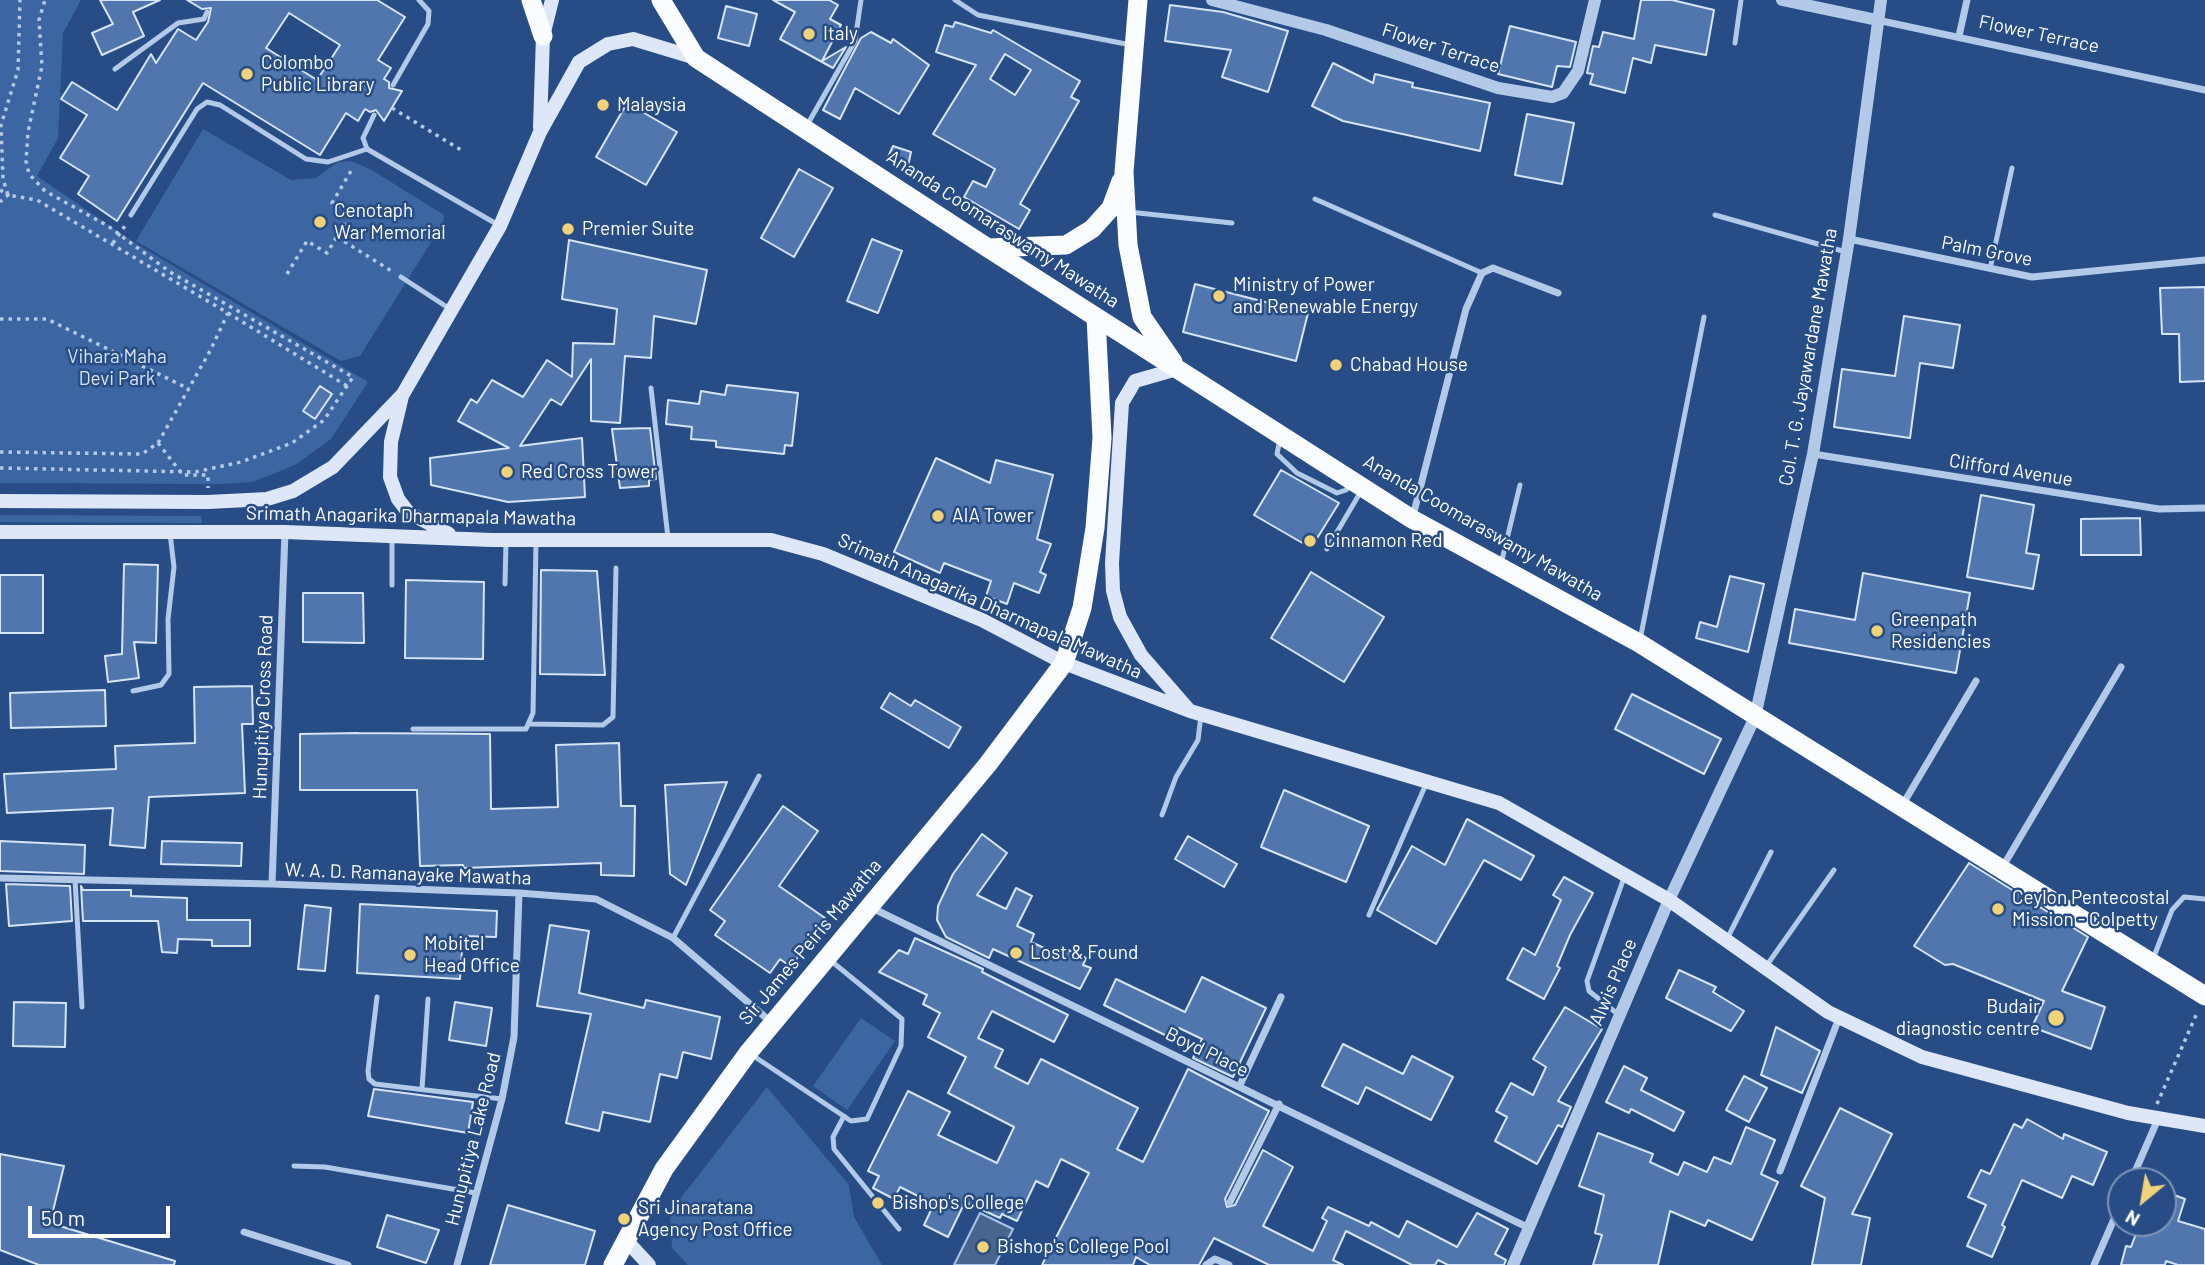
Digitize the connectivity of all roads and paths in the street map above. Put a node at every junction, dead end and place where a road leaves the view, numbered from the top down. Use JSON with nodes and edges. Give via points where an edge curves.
{"nodes":[{"id":1,"x":20,"y":0,"type":"edge"},
{"id":2,"x":44,"y":0,"type":"edge"},
{"id":3,"x":419,"y":0,"type":"edge"},
{"id":4,"x":531,"y":0,"type":"edge"},
{"id":5,"x":552,"y":0,"type":"edge"},
{"id":6,"x":661,"y":0,"type":"edge"},
{"id":7,"x":861,"y":0,"type":"edge"},
{"id":8,"x":955,"y":0,"type":"edge"},
{"id":9,"x":1138,"y":0,"type":"edge"},
{"id":10,"x":1212,"y":0,"type":"edge"},
{"id":11,"x":1595,"y":0,"type":"edge"},
{"id":12,"x":1741,"y":0,"type":"edge"},
{"id":13,"x":1782,"y":0,"type":"edge"},
{"id":14,"x":1881,"y":0,"type":"edge"},
{"id":15,"x":1967,"y":0,"type":"edge"},
{"id":16,"x":207,"y":12,"type":"dead end"},
{"id":17,"x":1877,"y":20,"type":"junction"},
{"id":18,"x":543,"y":36,"type":"junction"},
{"id":19,"x":1959,"y":36,"type":"junction"},
{"id":20,"x":1735,"y":43,"type":"dead end"},
{"id":21,"x":1134,"y":45,"type":"junction"},
{"id":22,"x":695,"y":58,"type":"junction"},
{"id":23,"x":115,"y":69,"type":"dead end"},
{"id":24,"x":393,"y":85,"type":"dead end"},
{"id":25,"x":2205,"y":90,"type":"edge"},
{"id":26,"x":392,"y":108,"type":"dead end"},
{"id":27,"x":374,"y":115,"type":"dead end"},
{"id":28,"x":806,"y":127,"type":"junction"},
{"id":29,"x":540,"y":132,"type":"junction"},
{"id":30,"x":367,"y":149,"type":"junction"},
{"id":31,"x":461,"y":150,"type":"dead end"},
{"id":32,"x":2012,"y":168,"type":"dead end"},
{"id":33,"x":351,"y":171,"type":"dead end"},
{"id":34,"x":1124,"y":172,"type":"junction"},
{"id":35,"x":0,"y":190,"type":"edge"},
{"id":36,"x":9,"y":195,"type":"junction"},
{"id":37,"x":1315,"y":199,"type":"dead end"},
{"id":38,"x":0,"y":202,"type":"edge"},
{"id":39,"x":1126,"y":212,"type":"junction"},
{"id":40,"x":131,"y":215,"type":"joint"},
{"id":41,"x":1715,"y":215,"type":"dead end"},
{"id":42,"x":1232,"y":223,"type":"dead end"},
{"id":43,"x":500,"y":226,"type":"junction"},
{"id":44,"x":120,"y":234,"type":"junction"},
{"id":45,"x":337,"y":237,"type":"junction"},
{"id":46,"x":113,"y":243,"type":"junction"},
{"id":47,"x":1847,"y":245,"type":"junction"},
{"id":48,"x":988,"y":248,"type":"junction"},
{"id":49,"x":2205,"y":260,"type":"edge"},
{"id":50,"x":1990,"y":269,"type":"junction"},
{"id":51,"x":1482,"y":273,"type":"junction"},
{"id":52,"x":287,"y":274,"type":"dead end"},
{"id":53,"x":401,"y":277,"type":"joint"},
{"id":54,"x":1558,"y":293,"type":"dead end"},
{"id":55,"x":453,"y":311,"type":"junction"},
{"id":56,"x":228,"y":313,"type":"junction"},
{"id":57,"x":1096,"y":317,"type":"junction"},
{"id":58,"x":1704,"y":317,"type":"dead end"},
{"id":59,"x":0,"y":319,"type":"edge"},
{"id":60,"x":1177,"y":369,"type":"junction"},
{"id":61,"x":347,"y":386,"type":"junction"},
{"id":62,"x":650,"y":388,"type":"dead end"},
{"id":63,"x":189,"y":389,"type":"junction"},
{"id":64,"x":403,"y":394,"type":"junction"},
{"id":65,"x":158,"y":443,"type":"junction"},
{"id":66,"x":0,"y":452,"type":"edge"},
{"id":67,"x":1813,"y":454,"type":"junction"},
{"id":68,"x":0,"y":468,"type":"edge"},
{"id":69,"x":179,"y":472,"type":"junction"},
{"id":70,"x":1358,"y":484,"type":"junction"},
{"id":71,"x":1520,"y":485,"type":"dead end"},
{"id":72,"x":0,"y":501,"type":"edge"},
{"id":73,"x":208,"y":502,"type":"junction"},
{"id":74,"x":2205,"y":508,"type":"edge"},
{"id":75,"x":1412,"y":519,"type":"junction"},
{"id":76,"x":0,"y":531,"type":"edge"},
{"id":77,"x":285,"y":532,"type":"junction"},
{"id":78,"x":170,"y":533,"type":"junction"},
{"id":79,"x":392,"y":535,"type":"junction"},
{"id":80,"x":453,"y":537,"type":"junction"},
{"id":81,"x":668,"y":538,"type":"junction"},
{"id":82,"x":536,"y":539,"type":"junction"},
{"id":83,"x":506,"y":540,"type":"junction"},
{"id":84,"x":1326,"y":549,"type":"dead end"},
{"id":85,"x":1500,"y":567,"type":"junction"},
{"id":86,"x":616,"y":568,"type":"dead end"},
{"id":87,"x":505,"y":584,"type":"dead end"},
{"id":88,"x":391,"y":585,"type":"dead end"},
{"id":89,"x":1639,"y":643,"type":"junction"},
{"id":90,"x":1064,"y":663,"type":"junction"},
{"id":91,"x":2121,"y":667,"type":"dead end"},
{"id":92,"x":1976,"y":681,"type":"dead end"},
{"id":93,"x":133,"y":691,"type":"dead end"},
{"id":94,"x":1196,"y":713,"type":"junction"},
{"id":95,"x":1755,"y":717,"type":"junction"},
{"id":96,"x":530,"y":724,"type":"junction"},
{"id":97,"x":413,"y":729,"type":"dead end"},
{"id":98,"x":759,"y":776,"type":"dead end"},
{"id":99,"x":1427,"y":782,"type":"junction"},
{"id":100,"x":1901,"y":806,"type":"junction"},
{"id":101,"x":1162,"y":815,"type":"dead end"},
{"id":102,"x":1771,"y":852,"type":"dead end"},
{"id":103,"x":2001,"y":869,"type":"junction"},
{"id":104,"x":1834,"y":870,"type":"dead end"},
{"id":105,"x":1625,"y":875,"type":"junction"},
{"id":106,"x":0,"y":878,"type":"edge"},
{"id":107,"x":75,"y":879,"type":"junction"},
{"id":108,"x":272,"y":884,"type":"junction"},
{"id":109,"x":519,"y":893,"type":"junction"},
{"id":110,"x":2205,"y":899,"type":"edge"},
{"id":111,"x":1669,"y":900,"type":"junction"},
{"id":112,"x":870,"y":907,"type":"junction"},
{"id":113,"x":1369,"y":915,"type":"dead end"},
{"id":114,"x":673,"y":938,"type":"junction"},
{"id":115,"x":1726,"y":940,"type":"junction"},
{"id":116,"x":827,"y":958,"type":"junction"},
{"id":117,"x":2152,"y":961,"type":"junction"},
{"id":118,"x":1765,"y":967,"type":"junction"},
{"id":119,"x":2201,"y":995,"type":"edge"},
{"id":120,"x":377,"y":997,"type":"dead end"},
{"id":121,"x":1281,"y":997,"type":"dead end"},
{"id":122,"x":428,"y":999,"type":"dead end"},
{"id":123,"x":82,"y":1007,"type":"dead end"},
{"id":124,"x":1619,"y":1015,"type":"junction"},
{"id":125,"x":1839,"y":1017,"type":"junction"},
{"id":126,"x":773,"y":1024,"type":"junction"},
{"id":127,"x":748,"y":1053,"type":"junction"},
{"id":128,"x":1240,"y":1085,"type":"junction"},
{"id":129,"x":422,"y":1088,"type":"junction"},
{"id":130,"x":502,"y":1099,"type":"junction"},
{"id":131,"x":1279,"y":1104,"type":"junction"},
{"id":132,"x":2156,"y":1114,"type":"junction"},
{"id":133,"x":2205,"y":1115,"type":"edge"},
{"id":134,"x":844,"y":1116,"type":"junction"},
{"id":135,"x":2189,"y":1125,"type":"junction"},
{"id":136,"x":2205,"y":1126,"type":"edge"},
{"id":137,"x":294,"y":1166,"type":"dead end"},
{"id":138,"x":2136,"y":1167,"type":"edge"},
{"id":139,"x":1780,"y":1171,"type":"dead end"},
{"id":140,"x":476,"y":1193,"type":"junction"},
{"id":141,"x":1230,"y":1202,"type":"dead end"},
{"id":142,"x":1529,"y":1228,"type":"junction"},
{"id":143,"x":899,"y":1229,"type":"dead end"},
{"id":144,"x":244,"y":1232,"type":"dead end"},
{"id":145,"x":2107,"y":1235,"type":"edge"},
{"id":146,"x":625,"y":1239,"type":"junction"},
{"id":147,"x":348,"y":1265,"type":"edge"},
{"id":148,"x":457,"y":1265,"type":"edge"},
{"id":149,"x":613,"y":1265,"type":"edge"},
{"id":150,"x":649,"y":1265,"type":"edge"},
{"id":151,"x":1206,"y":1265,"type":"edge"},
{"id":152,"x":1229,"y":1265,"type":"edge"},
{"id":153,"x":1513,"y":1265,"type":"edge"},
{"id":154,"x":2094,"y":1265,"type":"edge"}],
"edges":[{"from":1,"to":36,"type":"path","via":[[18,70],[1,125],[3,179]]},
{"from":2,"to":44,"type":"path","via":[[39,20],[42,66],[27,141],[29,174],[45,191]]},
{"from":3,"to":24,"type":"lane","via":[[429,10],[428,24]]},
{"from":4,"to":18,"type":"highway"},
{"from":5,"to":18,"type":"main road"},
{"from":6,"to":22,"type":"highway","name":"Ananda Coomaraswamy Mawatha"},
{"from":7,"to":28,"type":"lane","via":[[855,41]]},
{"from":8,"to":21,"type":"lane","via":[[978,15]]},
{"from":9,"to":21,"type":"highway"},
{"from":10,"to":11,"type":"street","name":"Flower Terrace","via":[[1326,30],[1498,88],[1552,97],[1563,93],[1578,71]]},
{"from":12,"to":20,"type":"lane"},
{"from":13,"to":17,"type":"street","name":"Flower Terrace"},
{"from":14,"to":17,"type":"street","name":"Col. T. G. Jayawardane Mawatha"},
{"from":15,"to":19,"type":"street"},
{"from":16,"to":23,"type":"lane","via":[[204,19],[178,23]]},
{"from":17,"to":19,"type":"street","name":"Flower Terrace"},
{"from":17,"to":47,"type":"street","name":"Col. T. G. Jayawardane Mawatha"},
{"from":18,"to":29,"type":"main road"},
{"from":19,"to":25,"type":"street","name":"Flower Terrace"},
{"from":21,"to":34,"type":"highway"},
{"from":22,"to":28,"type":"highway","name":"Ananda Coomaraswamy Mawatha"},
{"from":22,"to":29,"type":"main road","via":[[633,39],[595,49],[573,70]]},
{"from":26,"to":31,"type":"path"},
{"from":27,"to":30,"type":"lane","via":[[363,138]]},
{"from":28,"to":48,"type":"highway","name":"Ananda Coomaraswamy Mawatha"},
{"from":29,"to":43,"type":"main road"},
{"from":30,"to":40,"type":"lane","via":[[328,162],[306,159],[220,105],[207,102],[197,109]]},
{"from":30,"to":43,"type":"lane"},
{"from":32,"to":50,"type":"lane"},
{"from":33,"to":45,"type":"path","via":[[332,203],[350,215]]},
{"from":34,"to":39,"type":"highway"},
{"from":34,"to":48,"type":"highway","via":[[1111,208],[1093,229],[1066,245]]},
{"from":35,"to":36,"type":"path"},
{"from":36,"to":38,"type":"path"},
{"from":36,"to":46,"type":"path","via":[[37,200]]},
{"from":37,"to":51,"type":"lane"},
{"from":39,"to":42,"type":"lane"},
{"from":39,"to":60,"type":"highway","via":[[1130,270],[1142,317]]},
{"from":40,"to":44,"type":"path"},
{"from":41,"to":47,"type":"lane"},
{"from":43,"to":55,"type":"main road"},
{"from":44,"to":46,"type":"path"},
{"from":44,"to":61,"type":"path","via":[[170,272],[353,377]]},
{"from":45,"to":52,"type":"path","via":[[327,253],[307,241]]},
{"from":45,"to":53,"type":"path"},
{"from":46,"to":56,"type":"path"},
{"from":47,"to":50,"type":"street","name":"Palm Grove"},
{"from":47,"to":67,"type":"street","name":"Col. T. G. Jayawardane Mawatha"},
{"from":48,"to":57,"type":"highway","name":"Ananda Coomaraswamy Mawatha"},
{"from":49,"to":50,"type":"street","name":"Palm Grove","via":[[2032,277]]},
{"from":51,"to":54,"type":"street","via":[[1493,268]]},
{"from":51,"to":75,"type":"street","via":[[1466,309]]},
{"from":53,"to":55,"type":"lane"},
{"from":55,"to":64,"type":"main road"},
{"from":56,"to":61,"type":"path"},
{"from":56,"to":63,"type":"path"},
{"from":57,"to":60,"type":"highway","name":"Ananda Coomaraswamy Mawatha"},
{"from":57,"to":90,"type":"highway","name":"Sir James Peiris Mawatha","via":[[1102,438],[1096,515],[1082,608]]},
{"from":58,"to":89,"type":"lane"},
{"from":59,"to":63,"type":"path","via":[[47,318]]},
{"from":60,"to":70,"type":"highway","name":"Ananda Coomaraswamy Mawatha"},
{"from":60,"to":94,"type":"main road","via":[[1135,381],[1122,403],[1113,592],[1119,617],[1141,654]]},
{"from":61,"to":69,"type":"path","via":[[324,420],[292,443],[241,462]]},
{"from":62,"to":81,"type":"lane"},
{"from":63,"to":65,"type":"path"},
{"from":64,"to":73,"type":"main road","name":"Srimath Anagarika Dharmapala Mawatha","via":[[333,467],[293,491],[267,499]]},
{"from":64,"to":80,"type":"main road","via":[[391,442],[390,477],[408,512]]},
{"from":65,"to":66,"type":"path","via":[[142,454]]},
{"from":65,"to":69,"type":"path"},
{"from":67,"to":74,"type":"street","name":"Clifford Avenue","via":[[2146,507]]},
{"from":67,"to":95,"type":"street","name":"Col. T. G. Jayawardane Mawatha"},
{"from":68,"to":69,"type":"path"},
{"from":69,"to":73,"type":"path","via":[[208,475]]},
{"from":70,"to":75,"type":"highway","name":"Ananda Coomaraswamy Mawatha"},
{"from":70,"to":84,"type":"lane"},
{"from":71,"to":85,"type":"lane"},
{"from":72,"to":73,"type":"main road","name":"Srimath Anagarika Dharmapala Mawatha"},
{"from":75,"to":85,"type":"highway","name":"Ananda Coomaraswamy Mawatha"},
{"from":76,"to":78,"type":"main road","name":"Srimath Anagarika Dharmapala Mawatha"},
{"from":77,"to":78,"type":"main road","name":"Srimath Anagarika Dharmapala Mawatha"},
{"from":77,"to":79,"type":"main road","name":"Srimath Anagarika Dharmapala Mawatha"},
{"from":77,"to":108,"type":"street","name":"Hunupitiya Cross Road"},
{"from":78,"to":93,"type":"lane","via":[[174,567],[168,619],[169,674],[161,685]]},
{"from":79,"to":80,"type":"main road","name":"Srimath Anagarika Dharmapala Mawatha"},
{"from":79,"to":88,"type":"lane"},
{"from":80,"to":83,"type":"main road","name":"Srimath Anagarika Dharmapala Mawatha"},
{"from":81,"to":82,"type":"main road","name":"Srimath Anagarika Dharmapala Mawatha"},
{"from":81,"to":90,"type":"main road","name":"Srimath Anagarika Dharmapala Mawatha","via":[[771,540],[823,554],[982,621]]},
{"from":82,"to":83,"type":"main road","name":"Srimath Anagarika Dharmapala Mawatha"},
{"from":82,"to":96,"type":"lane"},
{"from":83,"to":87,"type":"lane"},
{"from":85,"to":89,"type":"highway","name":"Ananda Coomaraswamy Mawatha"},
{"from":86,"to":96,"type":"lane","via":[[613,717],[603,725]]},
{"from":89,"to":95,"type":"highway","name":"Ananda Coomaraswamy Mawatha"},
{"from":90,"to":94,"type":"main road","name":"Srimath Anagarika Dharmapala Mawatha"},
{"from":90,"to":112,"type":"highway","name":"Sir James Peiris Mawatha"},
{"from":91,"to":103,"type":"street"},
{"from":92,"to":100,"type":"street"},
{"from":94,"to":99,"type":"main road","name":"Srimath Anagarika Dharmapala Mawatha"},
{"from":94,"to":101,"type":"lane","via":[[1198,740],[1176,777]]},
{"from":95,"to":100,"type":"highway","name":"Ananda Coomaraswamy Mawatha"},
{"from":95,"to":111,"type":"street","name":"Alwis Place"},
{"from":96,"to":97,"type":"lane","via":[[526,730]]},
{"from":98,"to":114,"type":"lane"},
{"from":99,"to":105,"type":"main road","name":"Srimath Anagarika Dharmapala Mawatha","via":[[1499,803]]},
{"from":99,"to":113,"type":"lane"},
{"from":100,"to":103,"type":"highway","name":"Ananda Coomaraswamy Mawatha"},
{"from":102,"to":115,"type":"lane"},
{"from":103,"to":117,"type":"highway","name":"Ananda Coomaraswamy Mawatha"},
{"from":104,"to":118,"type":"lane"},
{"from":105,"to":111,"type":"main road","name":"Srimath Anagarika Dharmapala Mawatha"},
{"from":105,"to":124,"type":"lane","via":[[1587,981],[1589,991]]},
{"from":106,"to":107,"type":"street","name":"W. A. D. Ramanayake Mawatha"},
{"from":107,"to":108,"type":"street","name":"W. A. D. Ramanayake Mawatha"},
{"from":107,"to":123,"type":"lane"},
{"from":108,"to":109,"type":"street","name":"W. A. D. Ramanayake Mawatha"},
{"from":109,"to":114,"type":"street","name":"W. A. D. Ramanayake Mawatha","via":[[596,899]]},
{"from":109,"to":130,"type":"street","name":"Hunupitiya Lake Road","via":[[514,1037]]},
{"from":110,"to":117,"type":"lane","via":[[2184,897],[2172,909]]},
{"from":111,"to":115,"type":"main road","name":"Srimath Anagarika Dharmapala Mawatha"},
{"from":111,"to":124,"type":"street","name":"Alwis Place"},
{"from":112,"to":116,"type":"highway","name":"Sir James Peiris Mawatha"},
{"from":112,"to":128,"type":"street","name":"Boyd Place"},
{"from":114,"to":126,"type":"street","name":"W. A. D. Ramanayake Mawatha"},
{"from":115,"to":118,"type":"main road","name":"Srimath Anagarika Dharmapala Mawatha"},
{"from":116,"to":126,"type":"highway","name":"Sir James Peiris Mawatha"},
{"from":116,"to":134,"type":"lane","via":[[897,1012],[904,1029],[872,1111],[860,1121]]},
{"from":117,"to":119,"type":"highway","name":"Ananda Coomaraswamy Mawatha"},
{"from":118,"to":125,"type":"main road","name":"Srimath Anagarika Dharmapala Mawatha"},
{"from":119,"to":132,"type":"path","via":[[2198,1013]]},
{"from":120,"to":129,"type":"lane","via":[[369,1079],[375,1084]]},
{"from":121,"to":128,"type":"street"},
{"from":122,"to":129,"type":"lane"},
{"from":124,"to":142,"type":"street","name":"Alwis Place"},
{"from":125,"to":132,"type":"main road","name":"Srimath Anagarika Dharmapala Mawatha","via":[[1922,1058]]},
{"from":125,"to":139,"type":"street"},
{"from":126,"to":127,"type":"highway","name":"Sir James Peiris Mawatha"},
{"from":127,"to":134,"type":"lane"},
{"from":127,"to":146,"type":"highway","name":"Sir James Peiris Mawatha","via":[[664,1169]]},
{"from":128,"to":131,"type":"street","name":"Boyd Place"},
{"from":129,"to":130,"type":"lane"},
{"from":130,"to":140,"type":"street","name":"Hunupitiya Lake Road"},
{"from":131,"to":141,"type":"street"},
{"from":131,"to":142,"type":"street","name":"Boyd Place"},
{"from":132,"to":135,"type":"main road","name":"Srimath Anagarika Dharmapala Mawatha"},
{"from":132,"to":138,"type":"street"},
{"from":133,"to":135,"type":"main road"},
{"from":134,"to":143,"type":"lane","via":[[833,1137],[834,1149]]},
{"from":135,"to":136,"type":"main road","name":"Srimath Anagarika Dharmapala Mawatha"},
{"from":137,"to":140,"type":"lane"},
{"from":140,"to":148,"type":"street","name":"Hunupitiya Lake Road"},
{"from":142,"to":153,"type":"street","name":"Alwis Place"},
{"from":144,"to":147,"type":"street"},
{"from":145,"to":154,"type":"street"},
{"from":146,"to":149,"type":"highway","name":"Sir James Peiris Mawatha"},
{"from":146,"to":150,"type":"main road"},
{"from":151,"to":152,"type":"street","via":[[1215,1259]]}]}
